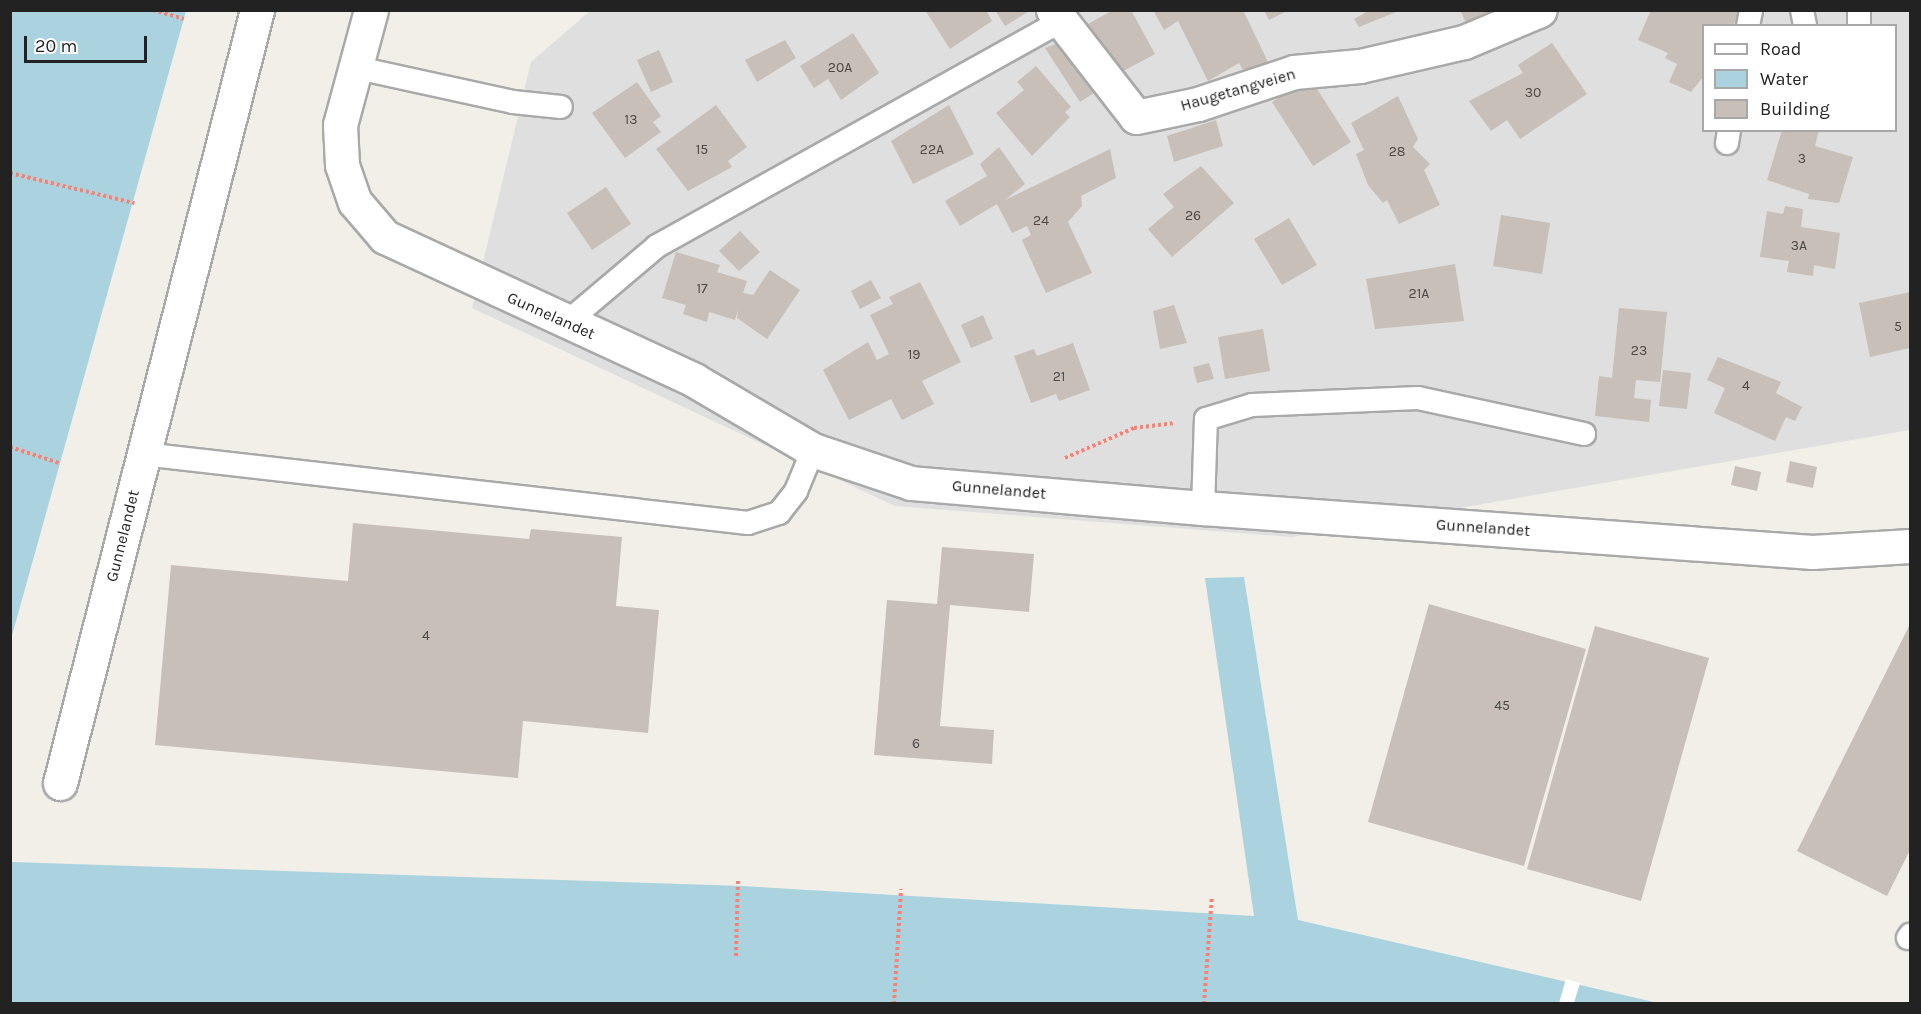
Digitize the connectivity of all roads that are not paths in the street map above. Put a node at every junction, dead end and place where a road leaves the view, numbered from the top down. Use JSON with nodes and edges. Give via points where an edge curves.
{"nodes":[{"id":1,"x":257,"y":10,"type":"edge"},
{"id":2,"x":371,"y":10,"type":"edge"},
{"id":3,"x":1540,"y":10,"type":"edge"},
{"id":4,"x":1056,"y":16,"type":"edge"},
{"id":5,"x":353,"y":68,"type":"junction"},
{"id":6,"x":561,"y":107,"type":"dead end"},
{"id":7,"x":566,"y":323,"type":"junction"},
{"id":8,"x":1584,"y":434,"type":"dead end"},
{"id":9,"x":813,"y":450,"type":"junction"},
{"id":10,"x":143,"y":454,"type":"junction"},
{"id":11,"x":1203,"y":508,"type":"junction"},
{"id":12,"x":1911,"y":546,"type":"edge"},
{"id":13,"x":60,"y":783,"type":"dead end"}],
"edges":[{"from":1,"to":10,"type":"street","name":"Gunnelandet"},
{"from":2,"to":5,"type":"street","name":"Gunnelandet"},
{"from":3,"to":4,"type":"street","name":"Haugetangveien","via":[[1464,42],[1360,66],[1294,72],[1198,104],[1136,117]]},
{"from":4,"to":7,"type":"lane","via":[[657,246]]},
{"from":5,"to":6,"type":"lane","via":[[513,102]]},
{"from":5,"to":7,"type":"street","name":"Gunnelandet","via":[[340,125],[342,165],[355,202],[385,237]]},
{"from":7,"to":9,"type":"street","name":"Gunnelandet","via":[[694,380]]},
{"from":8,"to":11,"type":"lane","via":[[1418,398],[1252,405],[1206,419]]},
{"from":9,"to":10,"type":"lane","via":[[796,491],[779,513],[748,523]]},
{"from":9,"to":11,"type":"street","name":"Gunnelandet","via":[[911,483]]},
{"from":10,"to":13,"type":"street","name":"Gunnelandet"},
{"from":11,"to":12,"type":"street","name":"Gunnelandet","via":[[1812,552]]}]}
